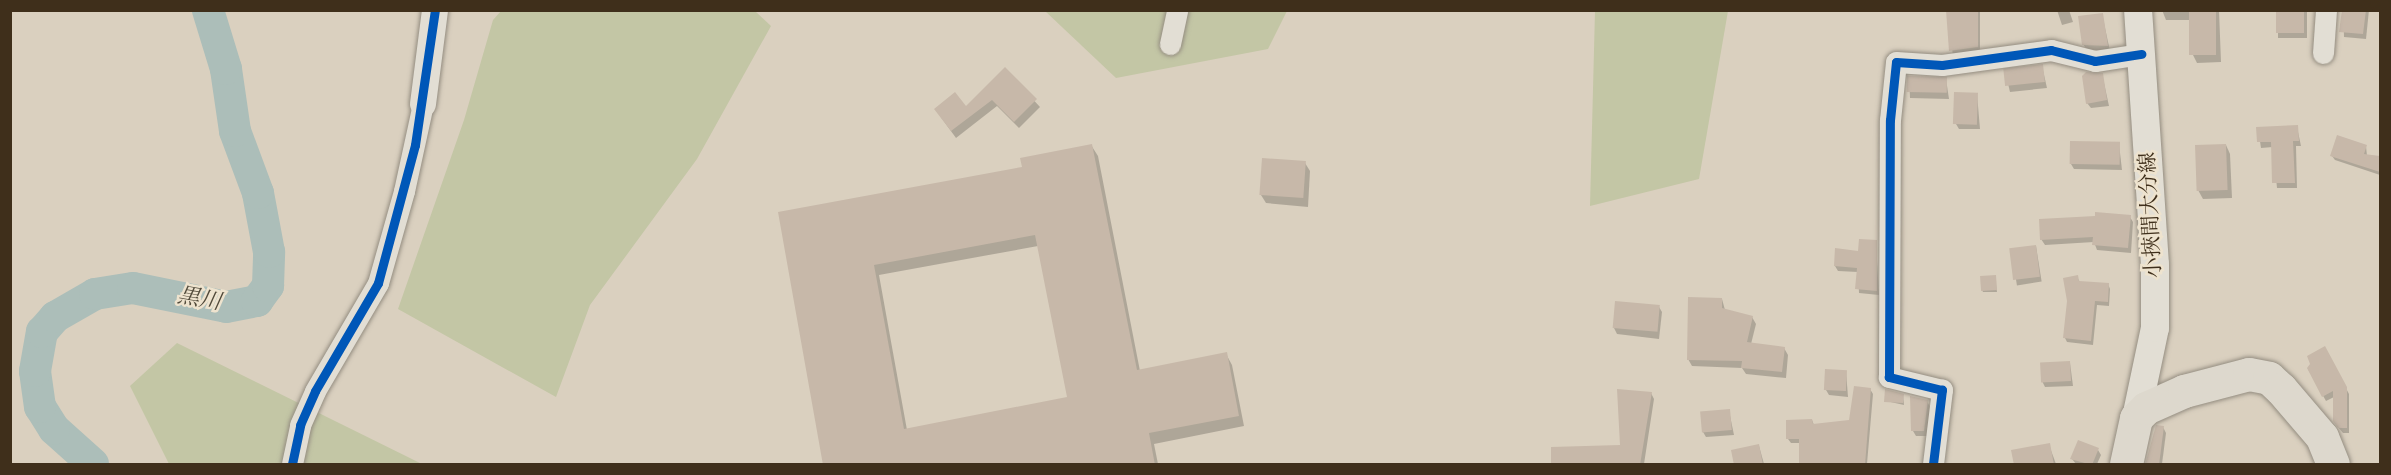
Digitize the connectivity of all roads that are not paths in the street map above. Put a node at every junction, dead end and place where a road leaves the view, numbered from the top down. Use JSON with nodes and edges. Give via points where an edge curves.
{"nodes":[{"id":1,"x":435,"y":10,"type":"edge"},
{"id":2,"x":1177,"y":10,"type":"edge"},
{"id":3,"x":2138,"y":10,"type":"edge"},
{"id":4,"x":2326,"y":10,"type":"edge"},
{"id":5,"x":1170,"y":44,"type":"dead end"},
{"id":6,"x":2322,"y":53,"type":"dead end"},
{"id":7,"x":2141,"y":54,"type":"junction"},
{"id":8,"x":423,"y":104,"type":"joint"},
{"id":9,"x":2136,"y":418,"type":"junction"},
{"id":10,"x":292,"y":465,"type":"edge"},
{"id":11,"x":1933,"y":465,"type":"edge"},
{"id":12,"x":2126,"y":465,"type":"edge"},
{"id":13,"x":2333,"y":465,"type":"edge"}],
"edges":[{"from":1,"to":8,"type":"street"},
{"from":2,"to":5,"type":"street"},
{"from":3,"to":7,"type":"main road","name":"小挾間大分線"},
{"from":4,"to":6,"type":"street"},
{"from":7,"to":9,"type":"main road","name":"小挾間大分線","via":[[2156,265],[2155,328]]},
{"from":7,"to":11,"type":"street","via":[[2095,61],[2051,50],[1942,65],[1896,62],[1890,120],[1889,377],[1941,390]]},
{"from":8,"to":10,"type":"street","via":[[378,283],[315,391],[300,425]]},
{"from":9,"to":12,"type":"main road"},
{"from":9,"to":13,"type":"main road","via":[[2156,402],[2184,391],[2243,375],[2263,375],[2281,389],[2318,432]]}]}
